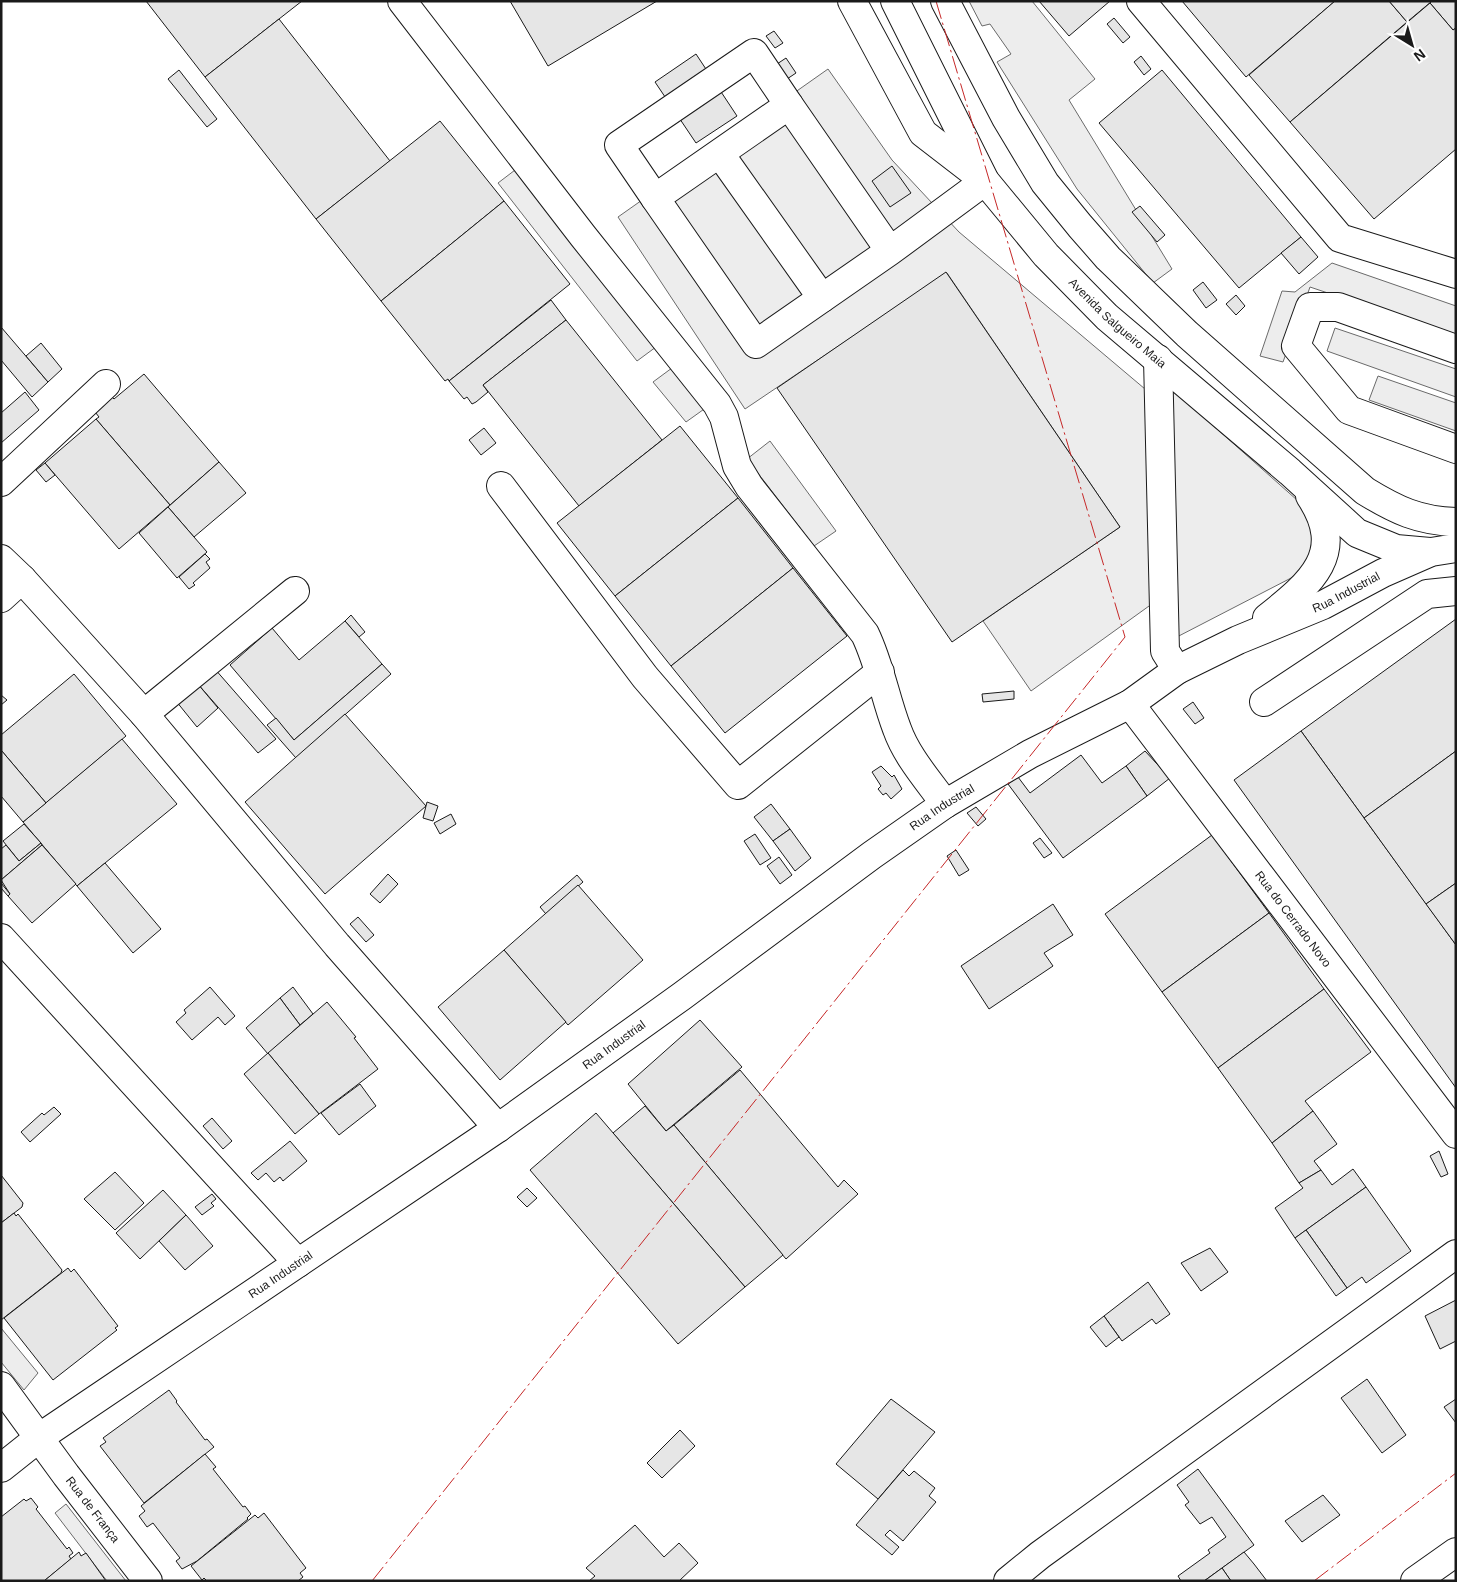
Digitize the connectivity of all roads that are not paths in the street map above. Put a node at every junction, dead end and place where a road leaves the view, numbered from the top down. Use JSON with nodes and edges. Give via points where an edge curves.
{"nodes":[{"id":1,"x":402,"y":1,"type":"edge"},
{"id":2,"x":852,"y":1,"type":"edge"},
{"id":3,"x":895,"y":1,"type":"edge"},
{"id":4,"x":944,"y":1,"type":"edge"},
{"id":5,"x":1141,"y":1,"type":"edge"},
{"id":6,"x":789,"y":105,"type":"junction"},
{"id":7,"x":720,"y":154,"type":"junction"},
{"id":8,"x":985,"y":181,"type":"junction"},
{"id":9,"x":655,"y":198,"type":"junction"},
{"id":10,"x":890,"y":251,"type":"junction"},
{"id":11,"x":1456,"y":274,"type":"edge"},
{"id":12,"x":822,"y":298,"type":"junction"},
{"id":13,"x":1456,"y":349,"type":"edge"},
{"id":14,"x":1158,"y":358,"type":"junction"},
{"id":15,"x":106,"y":384,"type":"dead end"},
{"id":16,"x":1456,"y":450,"type":"edge"},
{"id":17,"x":1,"y":482,"type":"edge"},
{"id":18,"x":1302,"y":484,"type":"junction"},
{"id":19,"x":501,"y":486,"type":"dead end"},
{"id":20,"x":1447,"y":522,"type":"edge"},
{"id":21,"x":1444,"y":550,"type":"edge"},
{"id":22,"x":1,"y":559,"type":"edge"},
{"id":23,"x":22,"y":579,"type":"junction"},
{"id":24,"x":295,"y":591,"type":"dead end"},
{"id":25,"x":1456,"y":591,"type":"edge"},
{"id":26,"x":1,"y":598,"type":"edge"},
{"id":27,"x":1238,"y":640,"type":"junction"},
{"id":28,"x":1177,"y":670,"type":"junction"},
{"id":29,"x":880,"y":672,"type":"junction"},
{"id":30,"x":1264,"y":702,"type":"dead end"},
{"id":31,"x":1130,"y":704,"type":"junction"},
{"id":32,"x":144,"y":714,"type":"junction"},
{"id":33,"x":945,"y":804,"type":"junction"},
{"id":34,"x":1,"y":938,"type":"edge"},
{"id":35,"x":498,"y":1128,"type":"junction"},
{"id":36,"x":1456,"y":1134,"type":"edge"},
{"id":37,"x":1456,"y":1254,"type":"edge"},
{"id":38,"x":298,"y":1262,"type":"junction"},
{"id":39,"x":1,"y":1386,"type":"edge"},
{"id":40,"x":40,"y":1437,"type":"junction"},
{"id":41,"x":1,"y":1468,"type":"edge"},
{"id":42,"x":1456,"y":1552,"type":"edge"},
{"id":43,"x":148,"y":1581,"type":"edge"},
{"id":44,"x":1008,"y":1581,"type":"edge"},
{"id":45,"x":1415,"y":1581,"type":"edge"}],
"edges":[{"from":1,"to":29,"type":"street","via":[[717,404],[724,417],[737,466],[748,486],[865,634]]},
{"from":2,"to":8,"type":"street","via":[[922,133]]},
{"from":3,"to":8,"type":"street","name":"Avenida Salgueiro Maia"},
{"from":4,"to":20,"type":"street","via":[[1006,118],[1045,182],[1108,258],[1187,334],[1365,491],[1395,509]]},
{"from":5,"to":11,"type":"street","via":[[1340,238]]},
{"from":6,"to":7,"type":"street"},
{"from":6,"to":9,"type":"street","via":[[754,53],[619,145]]},
{"from":6,"to":10,"type":"street"},
{"from":7,"to":9,"type":"street"},
{"from":7,"to":12,"type":"street"},
{"from":8,"to":10,"type":"street"},
{"from":8,"to":14,"type":"street","name":"Avenida Salgueiro Maia","via":[[1046,255],[1107,317]]},
{"from":9,"to":12,"type":"street","via":[[756,344]]},
{"from":10,"to":12,"type":"street"},
{"from":13,"to":16,"type":"street","via":[[1338,307],[1310,307],[1296,346],[1349,410]]},
{"from":14,"to":18,"type":"street","name":"Avenida Salgueiro Maia"},
{"from":14,"to":28,"type":"street","via":[[1165,651]]},
{"from":15,"to":17,"type":"street"},
{"from":18,"to":21,"type":"street","name":"Avenida Salgueiro Maia","via":[[1357,533],[1396,548]]},
{"from":18,"to":27,"type":"street","name":"Rua Industrial","via":[[1321,513],[1326,544],[1324,559],[1299,593]]},
{"from":19,"to":29,"type":"street","via":[[645,677],[738,785]]},
{"from":21,"to":27,"type":"street","name":"Rua Industrial","via":[[1383,573],[1323,605]]},
{"from":22,"to":23,"type":"street"},
{"from":23,"to":26,"type":"street"},
{"from":23,"to":32,"type":"street"},
{"from":24,"to":32,"type":"street"},
{"from":25,"to":30,"type":"street","via":[[1427,594]]},
{"from":27,"to":28,"type":"street","name":"Rua Industrial"},
{"from":28,"to":31,"type":"street","name":"Rua Industrial"},
{"from":29,"to":33,"type":"street","via":[[907,752]]},
{"from":31,"to":33,"type":"street","name":"Rua Industrial","via":[[1030,754]]},
{"from":31,"to":36,"type":"street","name":"Rua do Cerrado Novo"},
{"from":32,"to":35,"type":"street","via":[[337,945]]},
{"from":33,"to":35,"type":"street","name":"Rua Industrial"},
{"from":34,"to":38,"type":"street"},
{"from":35,"to":38,"type":"street","name":"Rua Industrial"},
{"from":37,"to":44,"type":"street","via":[[1040,1554]]},
{"from":38,"to":40,"type":"street","name":"Rua Industrial"},
{"from":39,"to":40,"type":"street","name":"Rua de França"},
{"from":40,"to":41,"type":"street","name":"Rua Industrial"},
{"from":40,"to":43,"type":"street","name":"Rua de França"},
{"from":42,"to":45,"type":"street"}]}
